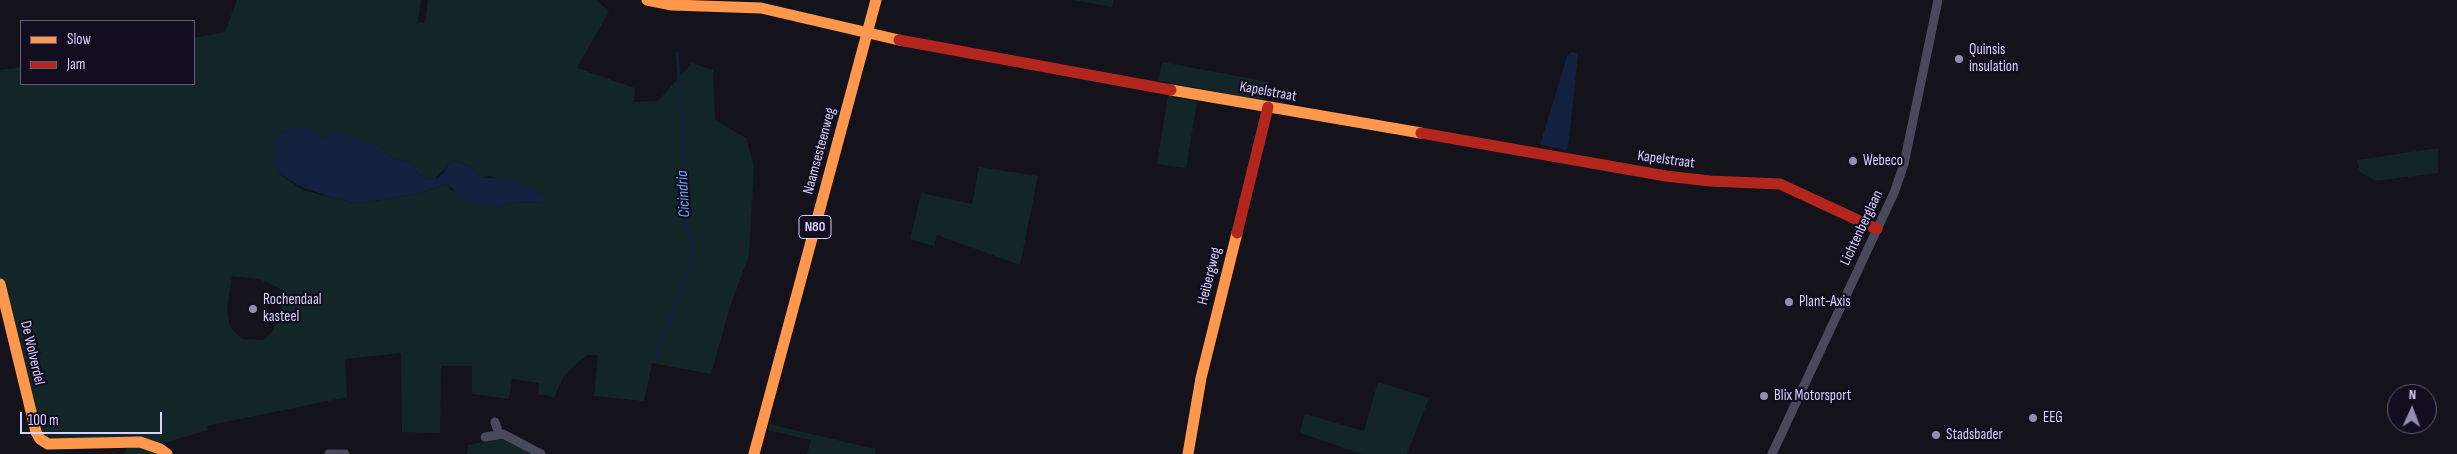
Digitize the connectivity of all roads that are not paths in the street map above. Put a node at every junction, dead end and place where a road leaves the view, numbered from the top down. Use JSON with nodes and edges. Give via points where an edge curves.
{"nodes":[{"id":1,"x":647,"y":0,"type":"edge"},
{"id":2,"x":876,"y":0,"type":"edge"},
{"id":3,"x":1938,"y":0,"type":"edge"},
{"id":4,"x":867,"y":34,"type":"junction"},
{"id":5,"x":1268,"y":107,"type":"junction"},
{"id":6,"x":1877,"y":228,"type":"junction"},
{"id":7,"x":0,"y":284,"type":"edge"},
{"id":8,"x":495,"y":422,"type":"dead end"},
{"id":9,"x":499,"y":434,"type":"junction"},
{"id":10,"x":485,"y":437,"type":"dead end"},
{"id":11,"x":167,"y":454,"type":"edge"},
{"id":12,"x":329,"y":454,"type":"edge"},
{"id":13,"x":345,"y":454,"type":"edge"},
{"id":14,"x":541,"y":454,"type":"edge"},
{"id":15,"x":754,"y":454,"type":"edge"},
{"id":16,"x":1188,"y":454,"type":"edge"},
{"id":17,"x":1772,"y":454,"type":"edge"}],
"edges":[{"from":1,"to":4,"type":"street","name":"Kapelstraat","via":[[672,5],[752,7]]},
{"from":2,"to":4,"type":"street","name":"Naamsesteenweg","number":"N80"},
{"from":3,"to":6,"type":"street","name":"Lichtenberglaan","via":[[1904,164]]},
{"from":4,"to":5,"type":"street","name":"Kapelstraat"},
{"from":4,"to":15,"type":"street","name":"Naamsesteenweg","number":"N80"},
{"from":5,"to":6,"type":"street","name":"Kapelstraat","via":[[1666,176],[1780,184]]},
{"from":5,"to":16,"type":"street","name":"Heibergweg","via":[[1201,378]]},
{"from":6,"to":17,"type":"street","name":"Lichtenberglaan"},
{"from":7,"to":11,"type":"street","name":"De Wolverdel","via":[[40,439],[48,444],[147,444]]},
{"from":8,"to":9,"type":"street"},
{"from":9,"to":10,"type":"street"},
{"from":9,"to":14,"type":"street"},
{"from":12,"to":13,"type":"street"}]}
